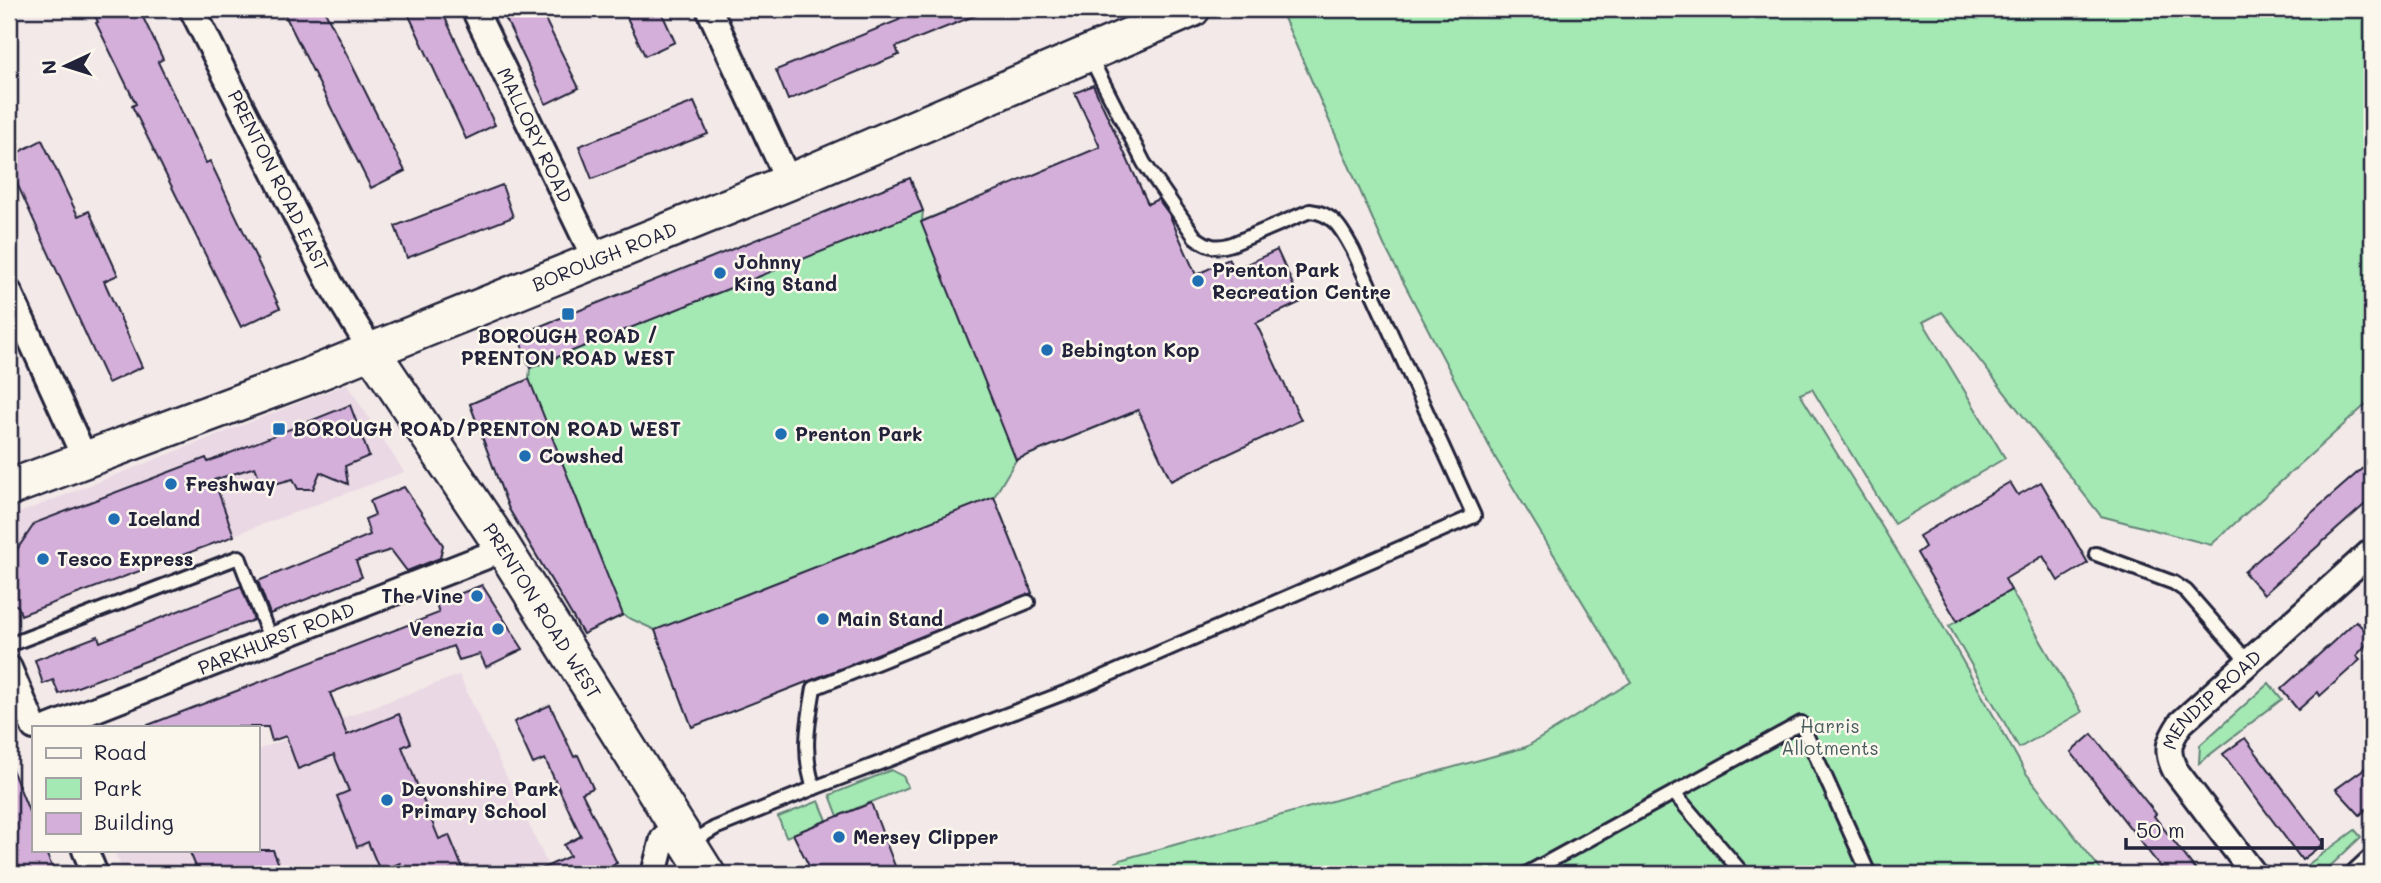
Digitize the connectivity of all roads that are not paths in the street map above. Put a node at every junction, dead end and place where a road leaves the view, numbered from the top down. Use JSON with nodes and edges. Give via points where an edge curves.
{"nodes":[{"id":1,"x":192,"y":9,"type":"edge"},
{"id":2,"x":474,"y":9,"type":"edge"},
{"id":3,"x":709,"y":9,"type":"edge"},
{"id":4,"x":1192,"y":9,"type":"edge"},
{"id":5,"x":1088,"y":54,"type":"junction"},
{"id":6,"x":789,"y":182,"type":"junction"},
{"id":7,"x":596,"y":261,"type":"junction"},
{"id":8,"x":9,"y":292,"type":"edge"},
{"id":9,"x":371,"y":349,"type":"junction"},
{"id":10,"x":86,"y":461,"type":"junction"},
{"id":11,"x":9,"y":488,"type":"edge"},
{"id":12,"x":502,"y":546,"type":"junction"},
{"id":13,"x":2372,"y":551,"type":"edge"},
{"id":14,"x":2096,"y":554,"type":"dead end"},
{"id":15,"x":1028,"y":602,"type":"dead end"},
{"id":16,"x":271,"y":641,"type":"junction"},
{"id":17,"x":9,"y":645,"type":"edge"},
{"id":18,"x":2248,"y":662,"type":"junction"},
{"id":19,"x":9,"y":668,"type":"edge"},
{"id":20,"x":34,"y":726,"type":"edge"},
{"id":21,"x":53,"y":726,"type":"edge"},
{"id":22,"x":814,"y":789,"type":"junction"},
{"id":23,"x":1674,"y":793,"type":"junction"},
{"id":24,"x":683,"y":836,"type":"junction"},
{"id":25,"x":86,"y":852,"type":"edge"},
{"id":26,"x":2372,"y":862,"type":"edge"},
{"id":27,"x":95,"y":874,"type":"edge"},
{"id":28,"x":654,"y":874,"type":"edge"},
{"id":29,"x":707,"y":874,"type":"edge"},
{"id":30,"x":1526,"y":874,"type":"edge"},
{"id":31,"x":1743,"y":874,"type":"edge"},
{"id":32,"x":1869,"y":874,"type":"edge"},
{"id":33,"x":2254,"y":874,"type":"edge"},
{"id":34,"x":2359,"y":874,"type":"edge"}],
"edges":[{"from":1,"to":9,"type":"street","name":"PRENTON ROAD EAST","via":[[330,283]]},
{"from":2,"to":7,"type":"street","name":"MALLORY ROAD"},
{"from":3,"to":6,"type":"street"},
{"from":4,"to":5,"type":"street","name":"BOROUGH ROAD"},
{"from":5,"to":6,"type":"street","name":"BOROUGH ROAD"},
{"from":5,"to":22,"type":"lane","via":[[1144,163],[1195,237],[1206,245],[1232,244],[1310,211],[1335,220],[1353,250],[1474,516],[1085,685]]},
{"from":6,"to":7,"type":"street","name":"BOROUGH ROAD"},
{"from":7,"to":9,"type":"street","name":"BOROUGH ROAD"},
{"from":8,"to":10,"type":"street"},
{"from":9,"to":10,"type":"street","name":"BOROUGH ROAD"},
{"from":9,"to":12,"type":"street","name":"PRENTON ROAD WEST"},
{"from":10,"to":11,"type":"street","name":"BOROUGH ROAD"},
{"from":12,"to":16,"type":"street","name":"PARKHURST ROAD"},
{"from":12,"to":24,"type":"street","name":"PRENTON ROAD WEST"},
{"from":13,"to":18,"type":"street","name":"MENDIP ROAD"},
{"from":14,"to":18,"type":"lane","via":[[2186,591]]},
{"from":15,"to":22,"type":"lane","via":[[814,688],[806,737],[807,770]]},
{"from":16,"to":17,"type":"lane","via":[[239,557]]},
{"from":16,"to":21,"type":"street","name":"PARKHURST ROAD"},
{"from":18,"to":33,"type":"street","name":"MENDIP ROAD","via":[[2181,723],[2168,742],[2169,758],[2189,791]]},
{"from":19,"to":20,"type":"street"},
{"from":22,"to":24,"type":"lane"},
{"from":23,"to":30,"type":"lane"},
{"from":23,"to":31,"type":"lane"},
{"from":23,"to":32,"type":"lane","via":[[1801,723]]},
{"from":24,"to":28,"type":"street","via":[[663,839]]},
{"from":24,"to":29,"type":"street","name":"PRENTON ROAD WEST"},
{"from":25,"to":27,"type":"street"},
{"from":26,"to":34,"type":"street"}]}
